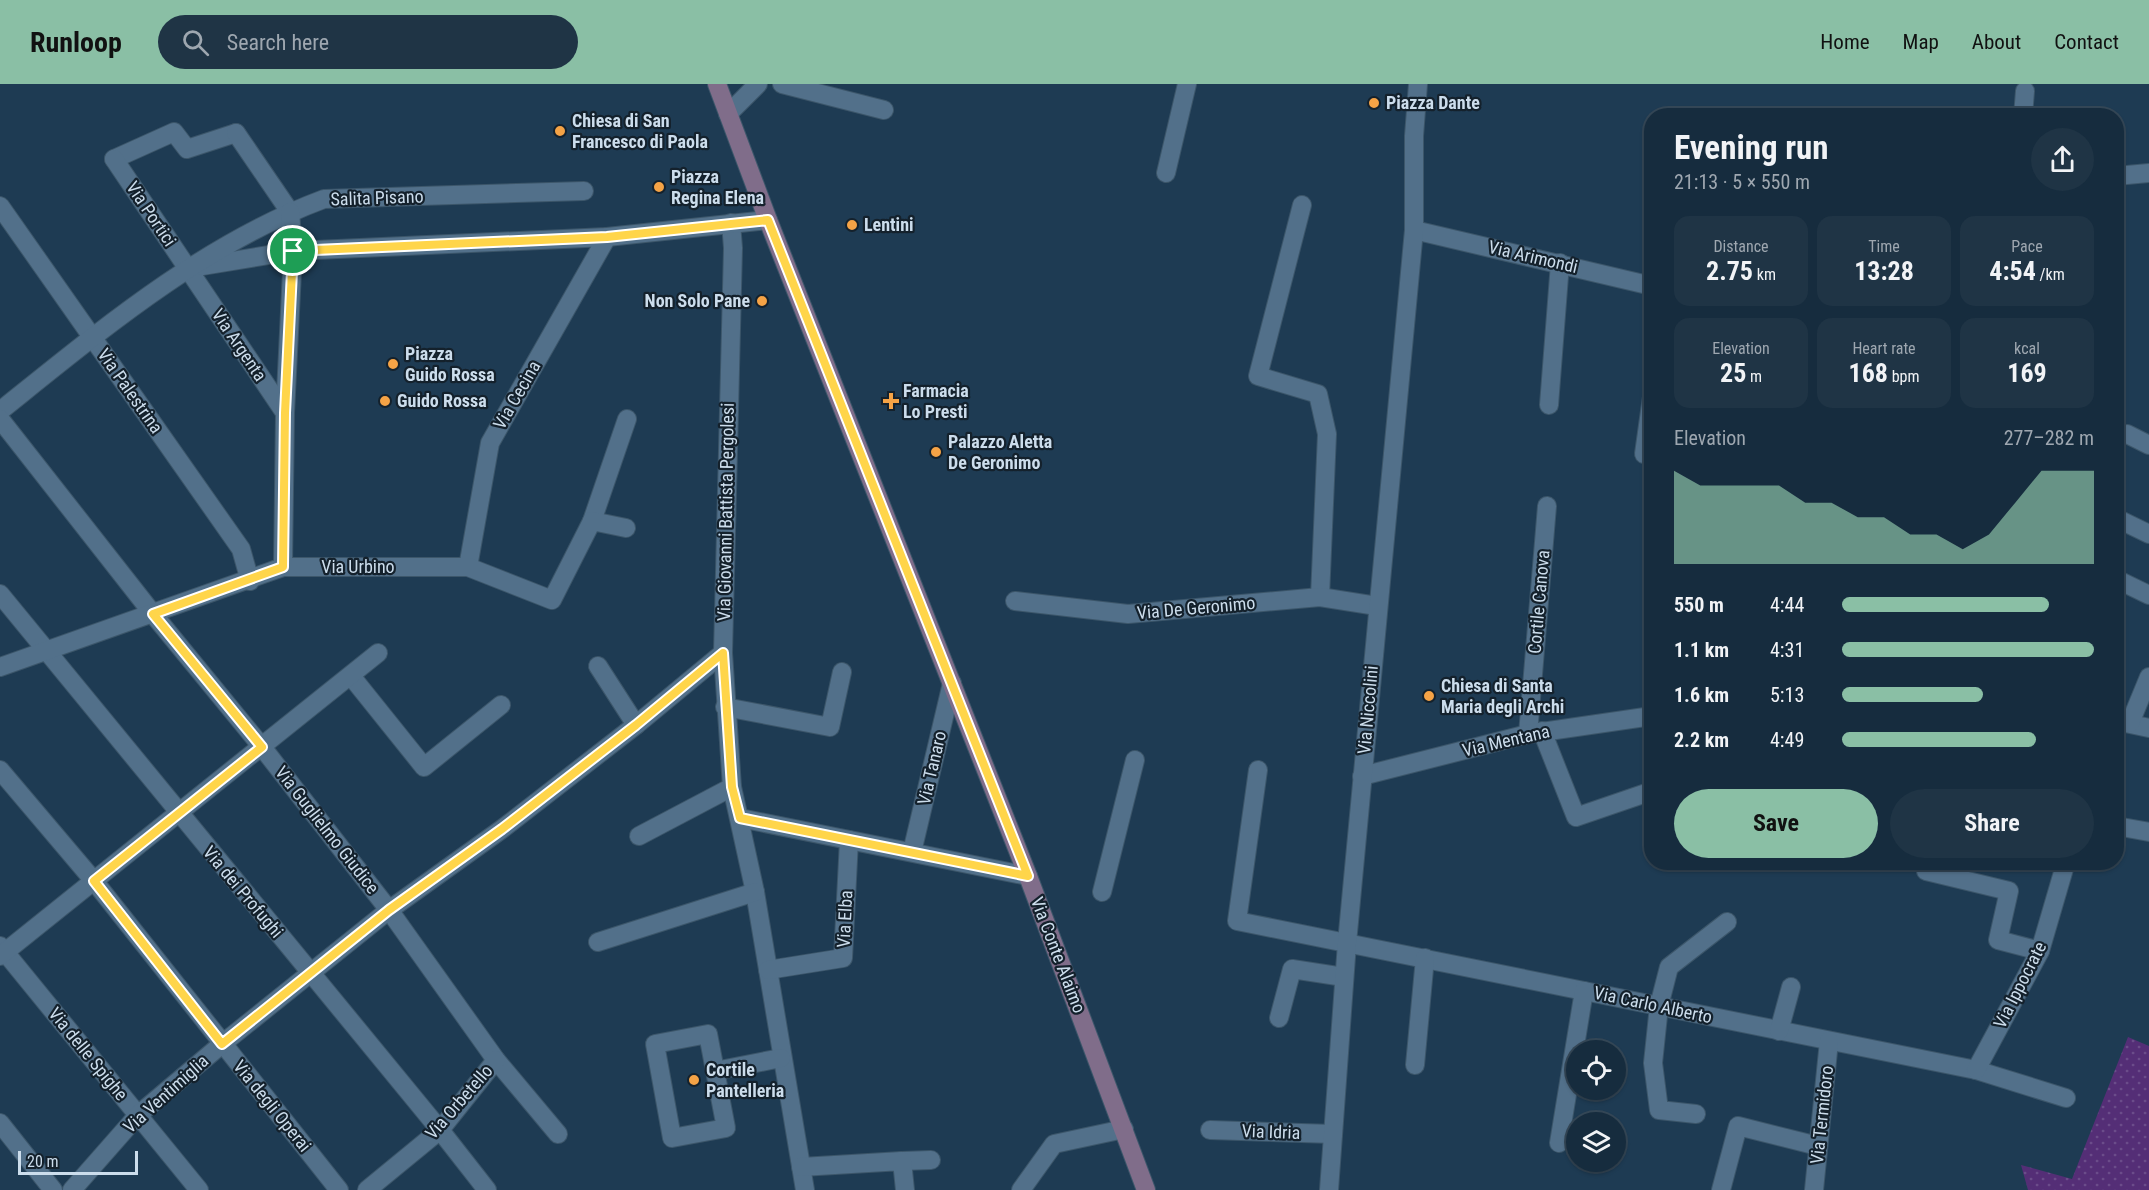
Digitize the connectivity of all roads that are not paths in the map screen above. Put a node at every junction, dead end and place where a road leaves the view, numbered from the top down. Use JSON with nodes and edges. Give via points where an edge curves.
{"nodes":[{"id":1,"x":717,"y":84,"type":"edge"},
{"id":2,"x":758,"y":84,"type":"edge"},
{"id":3,"x":783,"y":84,"type":"edge"},
{"id":4,"x":1187,"y":84,"type":"edge"},
{"id":5,"x":1412,"y":84,"type":"edge"},
{"id":6,"x":1418,"y":84,"type":"edge"},
{"id":7,"x":2025,"y":91,"type":"dead end"},
{"id":8,"x":2024,"y":108,"type":"edge"},
{"id":9,"x":885,"y":110,"type":"dead end"},
{"id":10,"x":728,"y":114,"type":"junction"},
{"id":11,"x":1166,"y":173,"type":"dead end"},
{"id":12,"x":2149,"y":173,"type":"edge"},
{"id":13,"x":2124,"y":175,"type":"edge"},
{"id":14,"x":584,"y":192,"type":"dead end"},
{"id":15,"x":1302,"y":205,"type":"dead end"},
{"id":16,"x":0,"y":206,"type":"edge"},
{"id":17,"x":290,"y":212,"type":"junction"},
{"id":18,"x":768,"y":220,"type":"junction"},
{"id":19,"x":731,"y":223,"type":"junction"},
{"id":20,"x":1414,"y":230,"type":"junction"},
{"id":21,"x":607,"y":237,"type":"junction"},
{"id":22,"x":293,"y":251,"type":"junction"},
{"id":23,"x":1560,"y":263,"type":"junction"},
{"id":24,"x":188,"y":268,"type":"junction"},
{"id":25,"x":1644,"y":284,"type":"edge"},
{"id":26,"x":93,"y":337,"type":"junction"},
{"id":27,"x":1550,"y":405,"type":"dead end"},
{"id":28,"x":0,"y":411,"type":"edge"},
{"id":29,"x":285,"y":413,"type":"junction"},
{"id":30,"x":0,"y":419,"type":"edge"},
{"id":31,"x":627,"y":419,"type":"dead end"},
{"id":32,"x":2127,"y":434,"type":"dead end"},
{"id":33,"x":2149,"y":445,"type":"edge"},
{"id":34,"x":1547,"y":506,"type":"dead end"},
{"id":35,"x":592,"y":521,"type":"junction"},
{"id":36,"x":2124,"y":522,"type":"edge"},
{"id":37,"x":626,"y":528,"type":"dead end"},
{"id":38,"x":2149,"y":534,"type":"edge"},
{"id":39,"x":283,"y":567,"type":"junction"},
{"id":40,"x":468,"y":567,"type":"junction"},
{"id":41,"x":250,"y":581,"type":"junction"},
{"id":42,"x":2124,"y":583,"type":"edge"},
{"id":43,"x":0,"y":594,"type":"edge"},
{"id":44,"x":2149,"y":595,"type":"edge"},
{"id":45,"x":1320,"y":597,"type":"junction"},
{"id":46,"x":1015,"y":601,"type":"dead end"},
{"id":47,"x":1377,"y":606,"type":"junction"},
{"id":48,"x":153,"y":614,"type":"junction"},
{"id":49,"x":45,"y":651,"type":"junction"},
{"id":50,"x":378,"y":653,"type":"dead end"},
{"id":51,"x":723,"y":653,"type":"junction"},
{"id":52,"x":598,"y":666,"type":"dead end"},
{"id":53,"x":0,"y":667,"type":"edge"},
{"id":54,"x":843,"y":672,"type":"dead end"},
{"id":55,"x":351,"y":676,"type":"junction"},
{"id":56,"x":2149,"y":677,"type":"edge"},
{"id":57,"x":952,"y":683,"type":"junction"},
{"id":58,"x":501,"y":705,"type":"dead end"},
{"id":59,"x":725,"y":707,"type":"junction"},
{"id":60,"x":1644,"y":720,"type":"edge"},
{"id":61,"x":2124,"y":720,"type":"edge"},
{"id":62,"x":2124,"y":722,"type":"edge"},
{"id":63,"x":636,"y":725,"type":"junction"},
{"id":64,"x":2149,"y":728,"type":"edge"},
{"id":65,"x":1535,"y":732,"type":"junction"},
{"id":66,"x":262,"y":747,"type":"junction"},
{"id":67,"x":1135,"y":760,"type":"dead end"},
{"id":68,"x":0,"y":770,"type":"edge"},
{"id":69,"x":1258,"y":770,"type":"dead end"},
{"id":70,"x":1362,"y":776,"type":"junction"},
{"id":71,"x":732,"y":787,"type":"junction"},
{"id":72,"x":1644,"y":794,"type":"edge"},
{"id":73,"x":179,"y":814,"type":"junction"},
{"id":74,"x":740,"y":818,"type":"junction"},
{"id":75,"x":2124,"y":827,"type":"edge"},
{"id":76,"x":2149,"y":832,"type":"edge"},
{"id":77,"x":639,"y":836,"type":"dead end"},
{"id":78,"x":849,"y":840,"type":"junction"},
{"id":79,"x":912,"y":852,"type":"junction"},
{"id":80,"x":1936,"y":870,"type":"edge"},
{"id":81,"x":2064,"y":870,"type":"edge"},
{"id":82,"x":1028,"y":876,"type":"junction"},
{"id":83,"x":94,"y":881,"type":"junction"},
{"id":84,"x":755,"y":892,"type":"junction"},
{"id":85,"x":1102,"y":892,"type":"dead end"},
{"id":86,"x":389,"y":910,"type":"junction"},
{"id":87,"x":1727,"y":922,"type":"dead end"},
{"id":88,"x":598,"y":942,"type":"dead end"},
{"id":89,"x":1347,"y":942,"type":"junction"},
{"id":90,"x":2040,"y":951,"type":"junction"},
{"id":91,"x":2,"y":952,"type":"edge"},
{"id":92,"x":1425,"y":958,"type":"junction"},
{"id":93,"x":768,"y":970,"type":"junction"},
{"id":94,"x":310,"y":972,"type":"junction"},
{"id":95,"x":1344,"y":977,"type":"junction"},
{"id":96,"x":1791,"y":987,"type":"dead end"},
{"id":97,"x":1584,"y":991,"type":"junction"},
{"id":98,"x":1659,"y":1006,"type":"junction"},
{"id":99,"x":1279,"y":1018,"type":"dead end"},
{"id":100,"x":1779,"y":1031,"type":"junction"},
{"id":101,"x":1829,"y":1041,"type":"junction"},
{"id":102,"x":222,"y":1044,"type":"junction"},
{"id":103,"x":781,"y":1058,"type":"junction"},
{"id":104,"x":496,"y":1060,"type":"junction"},
{"id":105,"x":1415,"y":1065,"type":"dead end"},
{"id":106,"x":1976,"y":1070,"type":"junction"},
{"id":107,"x":715,"y":1071,"type":"junction"},
{"id":108,"x":2066,"y":1098,"type":"dead end"},
{"id":109,"x":1696,"y":1114,"type":"dead end"},
{"id":110,"x":138,"y":1115,"type":"junction"},
{"id":111,"x":0,"y":1123,"type":"edge"},
{"id":112,"x":1124,"y":1129,"type":"junction"},
{"id":113,"x":440,"y":1130,"type":"junction"},
{"id":114,"x":1210,"y":1130,"type":"dead end"},
{"id":115,"x":558,"y":1134,"type":"dead end"},
{"id":116,"x":1332,"y":1134,"type":"junction"},
{"id":117,"x":1559,"y":1143,"type":"dead end"},
{"id":118,"x":1818,"y":1146,"type":"junction"},
{"id":119,"x":931,"y":1160,"type":"dead end"},
{"id":120,"x":902,"y":1161,"type":"junction"},
{"id":121,"x":801,"y":1167,"type":"junction"},
{"id":122,"x":53,"y":1190,"type":"edge"},
{"id":123,"x":72,"y":1190,"type":"edge"},
{"id":124,"x":199,"y":1190,"type":"edge"},
{"id":125,"x":339,"y":1190,"type":"edge"},
{"id":126,"x":368,"y":1190,"type":"edge"},
{"id":127,"x":487,"y":1190,"type":"edge"},
{"id":128,"x":805,"y":1190,"type":"edge"},
{"id":129,"x":905,"y":1190,"type":"edge"},
{"id":130,"x":1021,"y":1190,"type":"edge"},
{"id":131,"x":1146,"y":1190,"type":"edge"},
{"id":132,"x":1329,"y":1190,"type":"edge"},
{"id":133,"x":1722,"y":1190,"type":"edge"},
{"id":134,"x":1815,"y":1190,"type":"edge"}],
"edges":[{"from":1,"to":10,"type":"main road","name":"Via Conte Alaimo"},
{"from":2,"to":10,"type":"street"},
{"from":3,"to":9,"type":"street"},
{"from":4,"to":11,"type":"street"},
{"from":5,"to":6,"type":"street"},
{"from":6,"to":20,"type":"street","name":"Via Niccolini"},
{"from":7,"to":8,"type":"street"},
{"from":10,"to":18,"type":"main road","name":"Via Conte Alaimo"},
{"from":12,"to":13,"type":"street"},
{"from":14,"to":17,"type":"street","name":"Salita Pisano","via":[[324,199]]},
{"from":15,"to":45,"type":"street","via":[[1258,376],[1318,394],[1327,434]]},
{"from":16,"to":26,"type":"street","name":"Via Palestrina"},
{"from":17,"to":22,"type":"street"},
{"from":17,"to":24,"type":"street","name":"Salita Pisano"},
{"from":17,"to":24,"type":"street","name":"Via Portici","via":[[236,134],[187,149],[174,132],[114,159]]},
{"from":18,"to":19,"type":"street"},
{"from":18,"to":57,"type":"main road","name":"Via Conte Alaimo"},
{"from":19,"to":21,"type":"street"},
{"from":19,"to":51,"type":"street","name":"Via Giovanni Battista Pergolesi"},
{"from":20,"to":23,"type":"street","name":"Via Arimondi"},
{"from":20,"to":47,"type":"street","name":"Via Niccolini"},
{"from":21,"to":22,"type":"street"},
{"from":21,"to":40,"type":"street","name":"Via Cecina","via":[[490,443]]},
{"from":22,"to":24,"type":"street"},
{"from":22,"to":29,"type":"street"},
{"from":23,"to":25,"type":"street","name":"Via Arimondi"},
{"from":23,"to":27,"type":"street"},
{"from":24,"to":26,"type":"street","name":"Salita Pisano"},
{"from":24,"to":29,"type":"street","name":"Via Argenta"},
{"from":26,"to":28,"type":"street","name":"Salita Pisano"},
{"from":26,"to":41,"type":"street","name":"Via Palestrina","via":[[241,549]]},
{"from":29,"to":39,"type":"street"},
{"from":30,"to":48,"type":"street","name":"Via Guglielmo Giudice"},
{"from":31,"to":35,"type":"street"},
{"from":32,"to":33,"type":"street"},
{"from":34,"to":65,"type":"street","name":"Cortile Canova"},
{"from":35,"to":37,"type":"street"},
{"from":35,"to":40,"type":"street","via":[[552,600]]},
{"from":36,"to":38,"type":"street"},
{"from":39,"to":40,"type":"street","name":"Via Urbino"},
{"from":39,"to":41,"type":"street","name":"Via Urbino"},
{"from":41,"to":48,"type":"street","name":"Via Urbino"},
{"from":42,"to":44,"type":"street"},
{"from":43,"to":49,"type":"street","name":"Via dei Profughi"},
{"from":45,"to":46,"type":"street","name":"Via De Geronimo","via":[[1128,614]]},
{"from":45,"to":47,"type":"street","name":"Via De Geronimo"},
{"from":47,"to":70,"type":"street","name":"Via Niccolini"},
{"from":48,"to":49,"type":"street","name":"Via Urbino"},
{"from":48,"to":66,"type":"street","name":"Via Guglielmo Giudice"},
{"from":49,"to":53,"type":"street","name":"Via Urbino"},
{"from":49,"to":73,"type":"street","name":"Via dei Profughi"},
{"from":50,"to":55,"type":"street"},
{"from":51,"to":59,"type":"street","name":"Via Giovanni Battista Pergolesi"},
{"from":51,"to":63,"type":"street","name":"Via Ventimiglia"},
{"from":52,"to":63,"type":"street"},
{"from":54,"to":59,"type":"street","via":[[830,727]]},
{"from":55,"to":58,"type":"street","via":[[424,767]]},
{"from":55,"to":66,"type":"street"},
{"from":56,"to":61,"type":"street"},
{"from":57,"to":79,"type":"street","name":"Via Tanaro"},
{"from":57,"to":82,"type":"main road","name":"Via Conte Alaimo"},
{"from":59,"to":71,"type":"street","name":"Via Giovanni Battista Pergolesi"},
{"from":60,"to":65,"type":"street","name":"Via Mentana"},
{"from":62,"to":64,"type":"street"},
{"from":63,"to":86,"type":"street","name":"Via Ventimiglia"},
{"from":65,"to":70,"type":"street","name":"Via Mentana"},
{"from":65,"to":72,"type":"street","via":[[1576,817]]},
{"from":66,"to":73,"type":"street"},
{"from":66,"to":86,"type":"street","name":"Via Guglielmo Giudice"},
{"from":67,"to":85,"type":"street"},
{"from":68,"to":83,"type":"street","name":"Via degli Operai"},
{"from":69,"to":89,"type":"street","name":"Via Carlo Alberto","via":[[1238,921]]},
{"from":70,"to":89,"type":"street","name":"Via Niccolini"},
{"from":71,"to":74,"type":"street","name":"Via Giovanni Battista Pergolesi"},
{"from":71,"to":77,"type":"street"},
{"from":73,"to":83,"type":"street"},
{"from":73,"to":94,"type":"street","name":"Via dei Profughi"},
{"from":74,"to":78,"type":"street"},
{"from":74,"to":84,"type":"street","name":"Via Giovanni Battista Pergolesi"},
{"from":75,"to":76,"type":"street"},
{"from":78,"to":79,"type":"street"},
{"from":78,"to":93,"type":"street","name":"Via Elba","via":[[843,958]]},
{"from":79,"to":82,"type":"street"},
{"from":80,"to":90,"type":"street","via":[[2009,891],[1998,940]]},
{"from":81,"to":90,"type":"street","name":"Via Ippocrate"},
{"from":82,"to":112,"type":"main road","name":"Via Conte Alaimo"},
{"from":83,"to":91,"type":"street"},
{"from":83,"to":102,"type":"street","name":"Via degli Operai"},
{"from":84,"to":88,"type":"street"},
{"from":84,"to":93,"type":"street","name":"Via Giovanni Battista Pergolesi"},
{"from":86,"to":94,"type":"street","name":"Via Ventimiglia"},
{"from":86,"to":104,"type":"street","name":"Via Guglielmo Giudice"},
{"from":87,"to":98,"type":"street","via":[[1669,967]]},
{"from":89,"to":92,"type":"street","name":"Via Carlo Alberto"},
{"from":89,"to":95,"type":"street","name":"Via Niccolini"},
{"from":90,"to":106,"type":"street","name":"Via Ippocrate"},
{"from":91,"to":110,"type":"street","name":"Via delle Spighe"},
{"from":92,"to":97,"type":"street","name":"Via Carlo Alberto"},
{"from":92,"to":105,"type":"street"},
{"from":93,"to":103,"type":"street","name":"Via Giovanni Battista Pergolesi"},
{"from":94,"to":102,"type":"street","name":"Via Ventimiglia"},
{"from":94,"to":113,"type":"street","name":"Via dei Profughi"},
{"from":95,"to":99,"type":"street","via":[[1292,969]]},
{"from":95,"to":116,"type":"street","name":"Via Niccolini"},
{"from":96,"to":100,"type":"street"},
{"from":97,"to":98,"type":"street","name":"Via Carlo Alberto"},
{"from":97,"to":117,"type":"street"},
{"from":98,"to":100,"type":"street","name":"Via Carlo Alberto"},
{"from":98,"to":109,"type":"street","via":[[1653,1063],[1659,1110]]},
{"from":100,"to":101,"type":"street","name":"Via Carlo Alberto"},
{"from":101,"to":106,"type":"street","name":"Via Carlo Alberto"},
{"from":101,"to":118,"type":"street","name":"Via Termidoro"},
{"from":102,"to":110,"type":"street","name":"Via Ventimiglia"},
{"from":102,"to":125,"type":"street","name":"Via degli Operai"},
{"from":103,"to":107,"type":"street"},
{"from":103,"to":121,"type":"street","name":"Via Giovanni Battista Pergolesi"},
{"from":104,"to":113,"type":"street","name":"Via Orbetello"},
{"from":104,"to":115,"type":"street","name":"Via Guglielmo Giudice"},
{"from":106,"to":108,"type":"street","name":"Via Carlo Alberto"},
{"from":107,"to":107,"type":"street","via":[[726,1128],[672,1138],[655,1044],[708,1034]]},
{"from":110,"to":123,"type":"street","name":"Via Ventimiglia"},
{"from":110,"to":124,"type":"street","name":"Via delle Spighe"},
{"from":111,"to":122,"type":"street"},
{"from":112,"to":130,"type":"street","via":[[1054,1144]]},
{"from":112,"to":131,"type":"main road","name":"Via Conte Alaimo"},
{"from":113,"to":126,"type":"street","name":"Via Orbetello"},
{"from":113,"to":127,"type":"street","name":"Via dei Profughi"},
{"from":114,"to":116,"type":"street","name":"Via Idria"},
{"from":116,"to":132,"type":"street","name":"Via Niccolini"},
{"from":118,"to":133,"type":"street","via":[[1738,1126]]},
{"from":118,"to":134,"type":"street","name":"Via Termidoro"},
{"from":119,"to":120,"type":"street"},
{"from":120,"to":121,"type":"street"},
{"from":120,"to":129,"type":"street"},
{"from":121,"to":128,"type":"street","name":"Via Giovanni Battista Pergolesi"}]}
